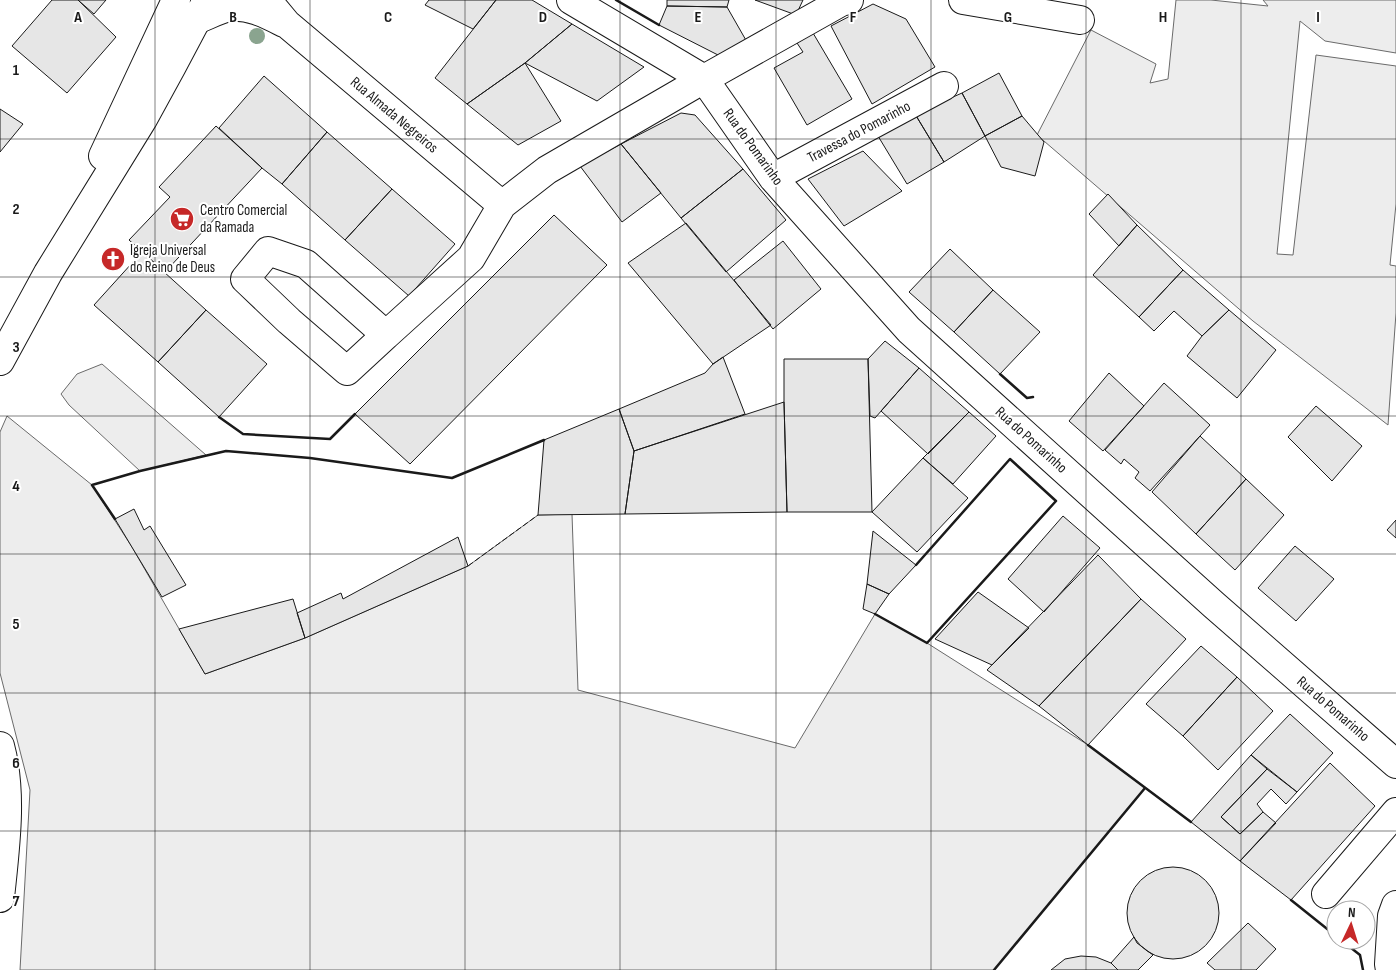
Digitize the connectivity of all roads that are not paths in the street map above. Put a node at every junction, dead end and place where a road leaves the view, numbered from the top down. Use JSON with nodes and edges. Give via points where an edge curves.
{"nodes":[{"id":1,"x":176,"y":0,"type":"edge"},
{"id":2,"x":267,"y":0,"type":"edge"},
{"id":3,"x":571,"y":0,"type":"edge"},
{"id":4,"x":849,"y":0,"type":"edge"},
{"id":5,"x":963,"y":0,"type":"edge"},
{"id":6,"x":201,"y":10,"type":"edge"},
{"id":7,"x":1080,"y":20,"type":"dead end"},
{"id":8,"x":287,"y":24,"type":"junction"},
{"id":9,"x":704,"y":79,"type":"junction"},
{"id":10,"x":944,"y":86,"type":"dead end"},
{"id":11,"x":773,"y":178,"type":"junction"},
{"id":12,"x":502,"y":205,"type":"junction"},
{"id":13,"x":48,"y":273,"type":"junction"},
{"id":14,"x":386,"y":335,"type":"junction"},
{"id":15,"x":0,"y":360,"type":"edge"},
{"id":16,"x":0,"y":746,"type":"edge"},
{"id":17,"x":1396,"y":764,"type":"edge"},
{"id":18,"x":1396,"y":812,"type":"edge"},
{"id":19,"x":4,"y":824,"type":"edge"},
{"id":20,"x":1326,"y":894,"type":"dead end"},
{"id":21,"x":0,"y":898,"type":"edge"},
{"id":22,"x":1396,"y":905,"type":"edge"},
{"id":23,"x":1390,"y":970,"type":"edge"}],
"edges":[{"from":1,"to":13,"type":"street"},
{"from":2,"to":8,"type":"street","name":"Rua Almada Negreiros"},
{"from":3,"to":9,"type":"street","name":"Rua do Pomarinho"},
{"from":4,"to":9,"type":"street"},
{"from":5,"to":7,"type":"street"},
{"from":6,"to":8,"type":"street","name":"Rua Almada Negreiros","via":[[244,8]]},
{"from":6,"to":13,"type":"street","via":[[133,136]]},
{"from":8,"to":12,"type":"street","name":"Rua Almada Negreiros"},
{"from":9,"to":11,"type":"street","name":"Rua do Pomarinho"},
{"from":9,"to":12,"type":"street","via":[[547,170]]},
{"from":10,"to":11,"type":"street","name":"Travessa do Pomarinho"},
{"from":11,"to":17,"type":"street","name":"Rua do Pomarinho","via":[[909,330]]},
{"from":12,"to":14,"type":"street","via":[[471,258]]},
{"from":13,"to":15,"type":"street"},
{"from":14,"to":14,"type":"street","via":[[306,264],[268,251],[245,279],[347,371]]},
{"from":16,"to":19,"type":"street","via":[[5,763]]},
{"from":18,"to":20,"type":"street"},
{"from":19,"to":21,"type":"street"},
{"from":22,"to":23,"type":"street","via":[[1392,916]]}]}
